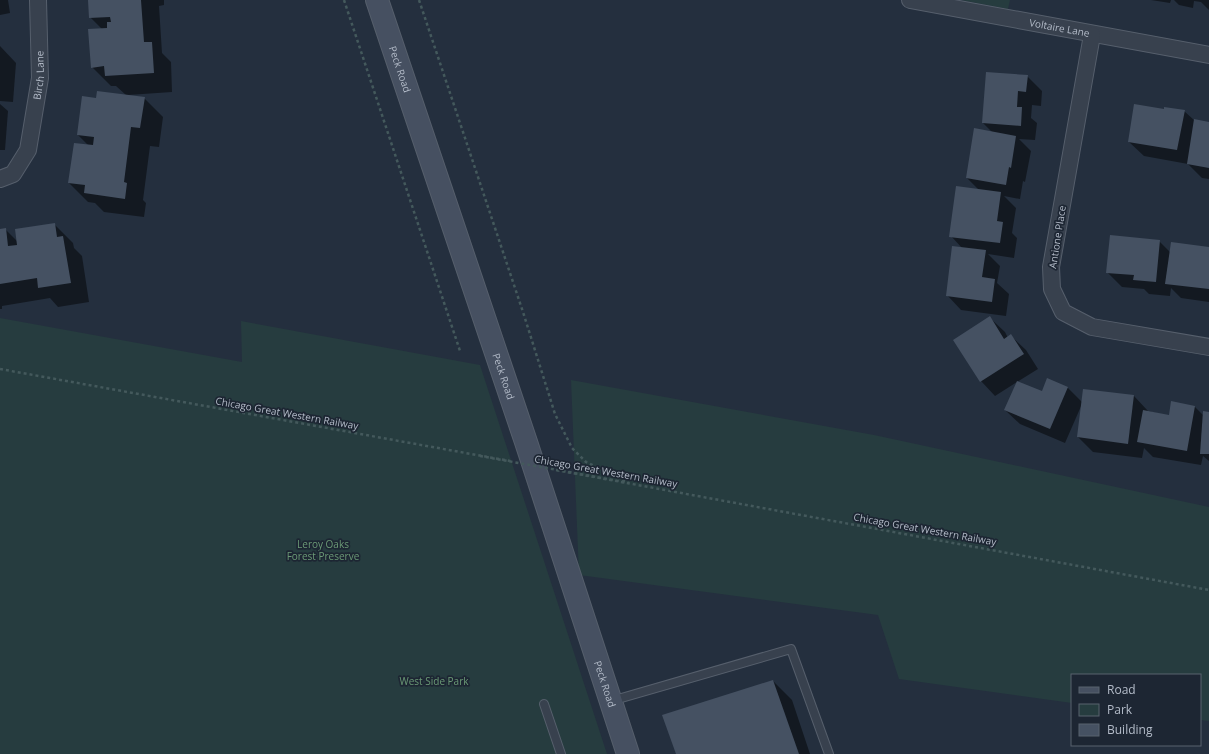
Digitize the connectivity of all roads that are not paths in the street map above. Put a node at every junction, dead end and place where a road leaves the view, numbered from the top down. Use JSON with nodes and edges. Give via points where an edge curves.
{"nodes":[{"id":1,"x":38,"y":0,"type":"edge"},
{"id":2,"x":377,"y":0,"type":"edge"},
{"id":3,"x":910,"y":0,"type":"edge"},
{"id":4,"x":1092,"y":34,"type":"junction"},
{"id":5,"x":1209,"y":55,"type":"edge"},
{"id":6,"x":0,"y":179,"type":"edge"},
{"id":7,"x":1209,"y":347,"type":"edge"},
{"id":8,"x":611,"y":701,"type":"junction"},
{"id":9,"x":544,"y":704,"type":"dead end"},
{"id":10,"x":561,"y":754,"type":"edge"},
{"id":11,"x":628,"y":754,"type":"edge"},
{"id":12,"x":829,"y":754,"type":"edge"}],
"edges":[{"from":1,"to":6,"type":"street","name":"Birch Lane","via":[[40,78],[28,150],[12,174]]},
{"from":2,"to":8,"type":"street","name":"Peck Road"},
{"from":3,"to":4,"type":"street","name":"Voltaire Lane"},
{"from":4,"to":5,"type":"street","name":"Voltaire Lane"},
{"from":4,"to":7,"type":"street","name":"Antione Place","via":[[1051,267],[1052,289],[1064,312],[1092,327]]},
{"from":8,"to":11,"type":"street","name":"Peck Road"},
{"from":8,"to":12,"type":"lane","via":[[791,649]]},
{"from":9,"to":10,"type":"lane"}]}
